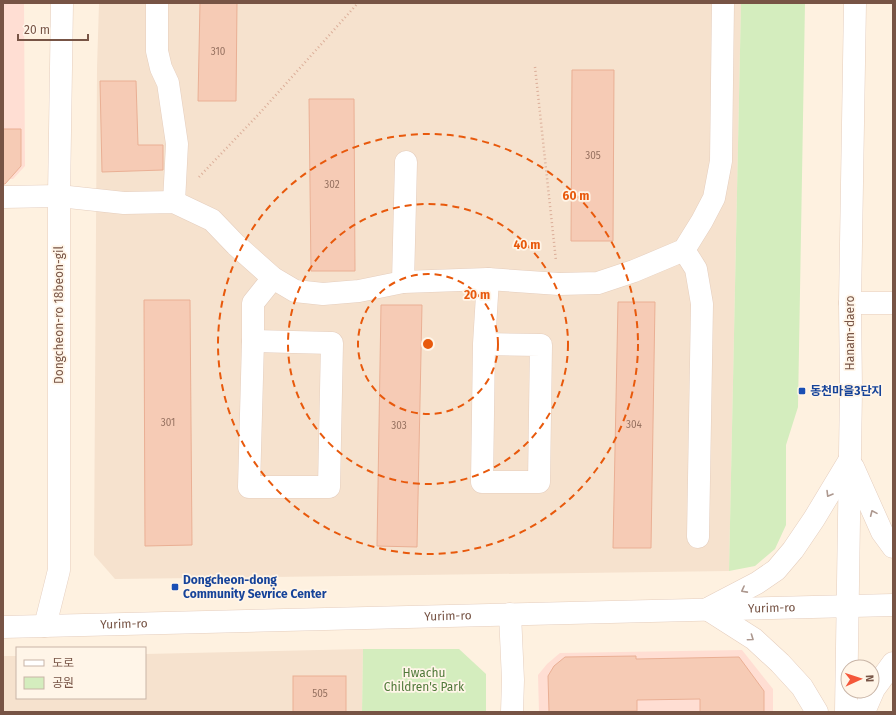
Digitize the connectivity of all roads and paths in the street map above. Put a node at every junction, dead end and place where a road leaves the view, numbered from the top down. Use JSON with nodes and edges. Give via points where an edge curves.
{"nodes":[{"id":1,"x":62,"y":3,"type":"edge"},
{"id":2,"x":157,"y":3,"type":"edge"},
{"id":3,"x":358,"y":3,"type":"edge"},
{"id":4,"x":723,"y":3,"type":"edge"},
{"id":5,"x":855,"y":3,"type":"edge"},
{"id":6,"x":535,"y":67,"type":"dead end"},
{"id":7,"x":406,"y":162,"type":"dead end"},
{"id":8,"x":59,"y":196,"type":"junction"},
{"id":9,"x":3,"y":197,"type":"edge"},
{"id":10,"x":174,"y":202,"type":"junction"},
{"id":11,"x":684,"y":250,"type":"junction"},
{"id":12,"x":273,"y":278,"type":"junction"},
{"id":13,"x":488,"y":279,"type":"junction"},
{"id":14,"x":403,"y":282,"type":"junction"},
{"id":15,"x":558,"y":284,"type":"junction"},
{"id":16,"x":850,"y":303,"type":"junction"},
{"id":17,"x":893,"y":303,"type":"edge"},
{"id":18,"x":253,"y":341,"type":"junction"},
{"id":19,"x":484,"y":344,"type":"junction"},
{"id":20,"x":850,"y":461,"type":"junction"},
{"id":21,"x":698,"y":537,"type":"dead end"},
{"id":22,"x":893,"y":546,"type":"edge"},
{"id":23,"x":893,"y":605,"type":"edge"},
{"id":24,"x":848,"y":606,"type":"junction"},
{"id":25,"x":707,"y":609,"type":"junction"},
{"id":26,"x":510,"y":614,"type":"junction"},
{"id":27,"x":46,"y":626,"type":"junction"},
{"id":28,"x":3,"y":627,"type":"edge"},
{"id":29,"x":893,"y":663,"type":"edge"},
{"id":30,"x":512,"y":712,"type":"edge"},
{"id":31,"x":818,"y":712,"type":"edge"},
{"id":32,"x":846,"y":712,"type":"edge"},
{"id":33,"x":864,"y":712,"type":"edge"}],
"edges":[{"from":1,"to":8,"type":"street","name":"Dongcheon-ro 18beon-gil"},
{"from":2,"to":10,"type":"street","via":[[157,51],[168,83],[177,144]]},
{"from":3,"to":10,"type":"path","via":[[258,115]]},
{"from":4,"to":11,"type":"street","via":[[721,161],[714,198]]},
{"from":5,"to":16,"type":"street","name":"Hanam-daero"},
{"from":6,"to":15,"type":"path"},
{"from":7,"to":14,"type":"street"},
{"from":8,"to":9,"type":"street"},
{"from":8,"to":10,"type":"street","via":[[124,203]]},
{"from":8,"to":27,"type":"street","name":"Dongcheon-ro 18beon-gil","via":[[59,570]]},
{"from":10,"to":12,"type":"street","via":[[212,220]]},
{"from":11,"to":15,"type":"street","via":[[598,283]]},
{"from":11,"to":21,"type":"street","via":[[696,269],[702,304]]},
{"from":12,"to":14,"type":"street","via":[[295,291],[323,294],[359,291]]},
{"from":12,"to":18,"type":"street","via":[[253,303]]},
{"from":13,"to":14,"type":"street"},
{"from":13,"to":15,"type":"street"},
{"from":13,"to":19,"type":"street"},
{"from":16,"to":17,"type":"street"},
{"from":16,"to":20,"type":"street","name":"Hanam-daero"},
{"from":18,"to":18,"type":"street","via":[[249,487],[329,487],[332,343]]},
{"from":19,"to":19,"type":"street","via":[[482,482],[539,482],[541,345]]},
{"from":22,"to":20,"type":"street","one_way":true,"via":[[882,532]]},
{"from":20,"to":24,"type":"street","name":"Hanam-daero"},
{"from":20,"to":25,"type":"street","one_way":true,"via":[[793,550],[776,570]]},
{"from":23,"to":24,"type":"street","name":"Yurim-ro"},
{"from":24,"to":25,"type":"street","name":"Yurim-ro"},
{"from":24,"to":32,"type":"street","name":"Hanam-daero"},
{"from":25,"to":26,"type":"street","name":"Yurim-ro"},
{"from":25,"to":31,"type":"street","one_way":true,"via":[[754,639],[780,663],[802,688]]},
{"from":26,"to":27,"type":"street","name":"Yurim-ro"},
{"from":26,"to":30,"type":"street"},
{"from":27,"to":28,"type":"street","name":"Yurim-ro"},
{"from":29,"to":33,"type":"street","via":[[874,689]]}]}
